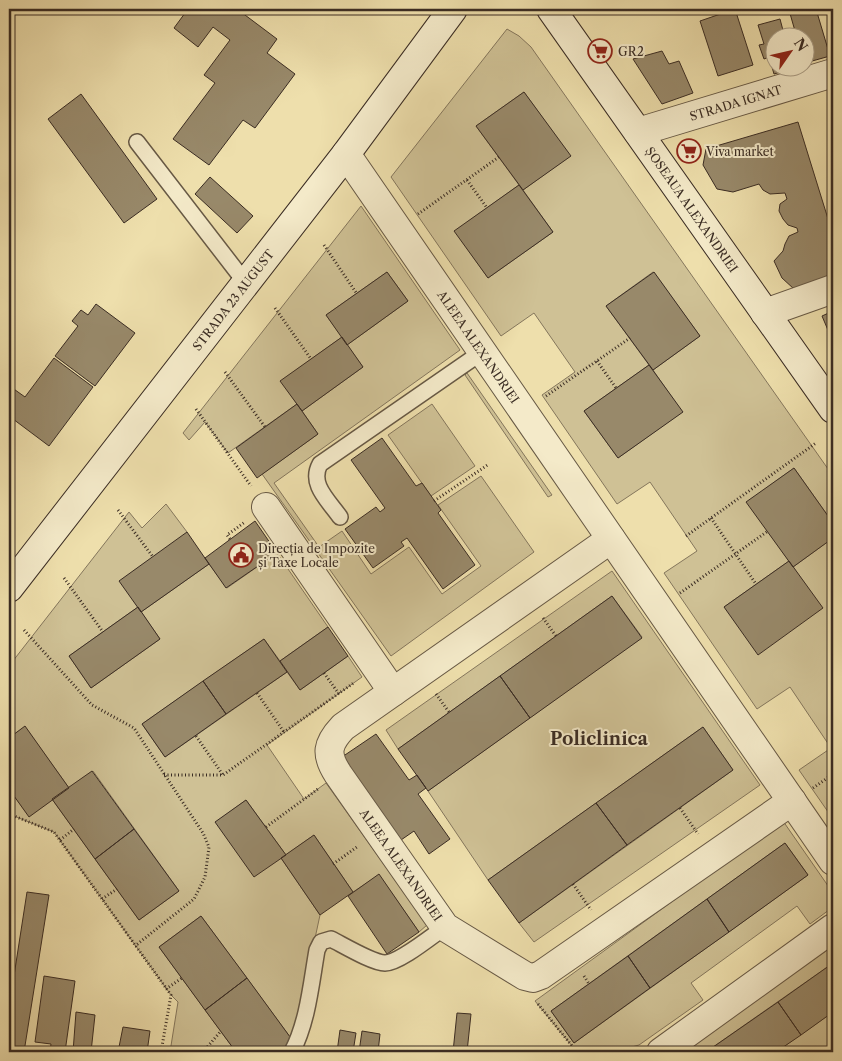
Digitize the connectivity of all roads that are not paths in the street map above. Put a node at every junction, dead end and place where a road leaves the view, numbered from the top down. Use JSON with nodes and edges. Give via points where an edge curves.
{"nodes":[{"id":1,"x":453,"y":9,"type":"edge"},
{"id":2,"x":551,"y":9,"type":"edge"},
{"id":3,"x":833,"y":73,"type":"edge"},
{"id":4,"x":638,"y":132,"type":"junction"},
{"id":5,"x":136,"y":142,"type":"dead end"},
{"id":6,"x":346,"y":154,"type":"junction"},
{"id":7,"x":246,"y":282,"type":"junction"},
{"id":8,"x":833,"y":290,"type":"edge"},
{"id":9,"x":765,"y":312,"type":"junction"},
{"id":10,"x":482,"y":352,"type":"junction"},
{"id":11,"x":833,"y":409,"type":"edge"},
{"id":12,"x":266,"y":507,"type":"road end"},
{"id":13,"x":340,"y":517,"type":"dead end"},
{"id":14,"x":611,"y":539,"type":"junction"},
{"id":15,"x":9,"y":588,"type":"edge"},
{"id":16,"x":393,"y":692,"type":"junction"},
{"id":17,"x":792,"y":801,"type":"junction"},
{"id":18,"x":833,"y":861,"type":"edge"},
{"id":19,"x":445,"y":927,"type":"junction"},
{"id":20,"x":833,"y":928,"type":"edge"},
{"id":21,"x":292,"y":1052,"type":"edge"},
{"id":22,"x":661,"y":1052,"type":"edge"}],
"edges":[{"from":1,"to":6,"type":"street","name":"STRADA 23 AUGUST"},
{"from":2,"to":4,"type":"street","name":"ȘOSEAUA ALEXANDRIEI"},
{"from":3,"to":4,"type":"street","name":"STRADA IGNAT"},
{"from":4,"to":9,"type":"street","name":"ȘOSEAUA ALEXANDRIEI"},
{"from":5,"to":7,"type":"lane"},
{"from":6,"to":7,"type":"street","name":"STRADA 23 AUGUST"},
{"from":6,"to":10,"type":"street","name":"ALEEA ALEXANDRIEI"},
{"from":7,"to":15,"type":"street","name":"STRADA 23 AUGUST"},
{"from":8,"to":9,"type":"street"},
{"from":9,"to":11,"type":"street","name":"ȘOSEAUA ALEXANDRIEI"},
{"from":10,"to":13,"type":"lane","via":[[320,464],[316,483]]},
{"from":10,"to":14,"type":"street","name":"ALEEA ALEXANDRIEI"},
{"from":12,"to":16,"type":"street"},
{"from":14,"to":16,"type":"street","name":"ALEEA ALEXANDRIEI"},
{"from":14,"to":17,"type":"street","name":"ALEEA ALEXANDRIEI"},
{"from":16,"to":19,"type":"street","name":"ALEEA ALEXANDRIEI","via":[[343,727],[329,748],[329,756],[338,774]]},
{"from":17,"to":18,"type":"street","name":"ALEEA ALEXANDRIEI"},
{"from":17,"to":19,"type":"street","name":"ALEEA ALEXANDRIEI","via":[[541,976],[525,976]]},
{"from":19,"to":21,"type":"lane","via":[[397,960],[385,963],[331,939],[321,942],[316,950],[306,1014]]},
{"from":20,"to":22,"type":"street"}]}
